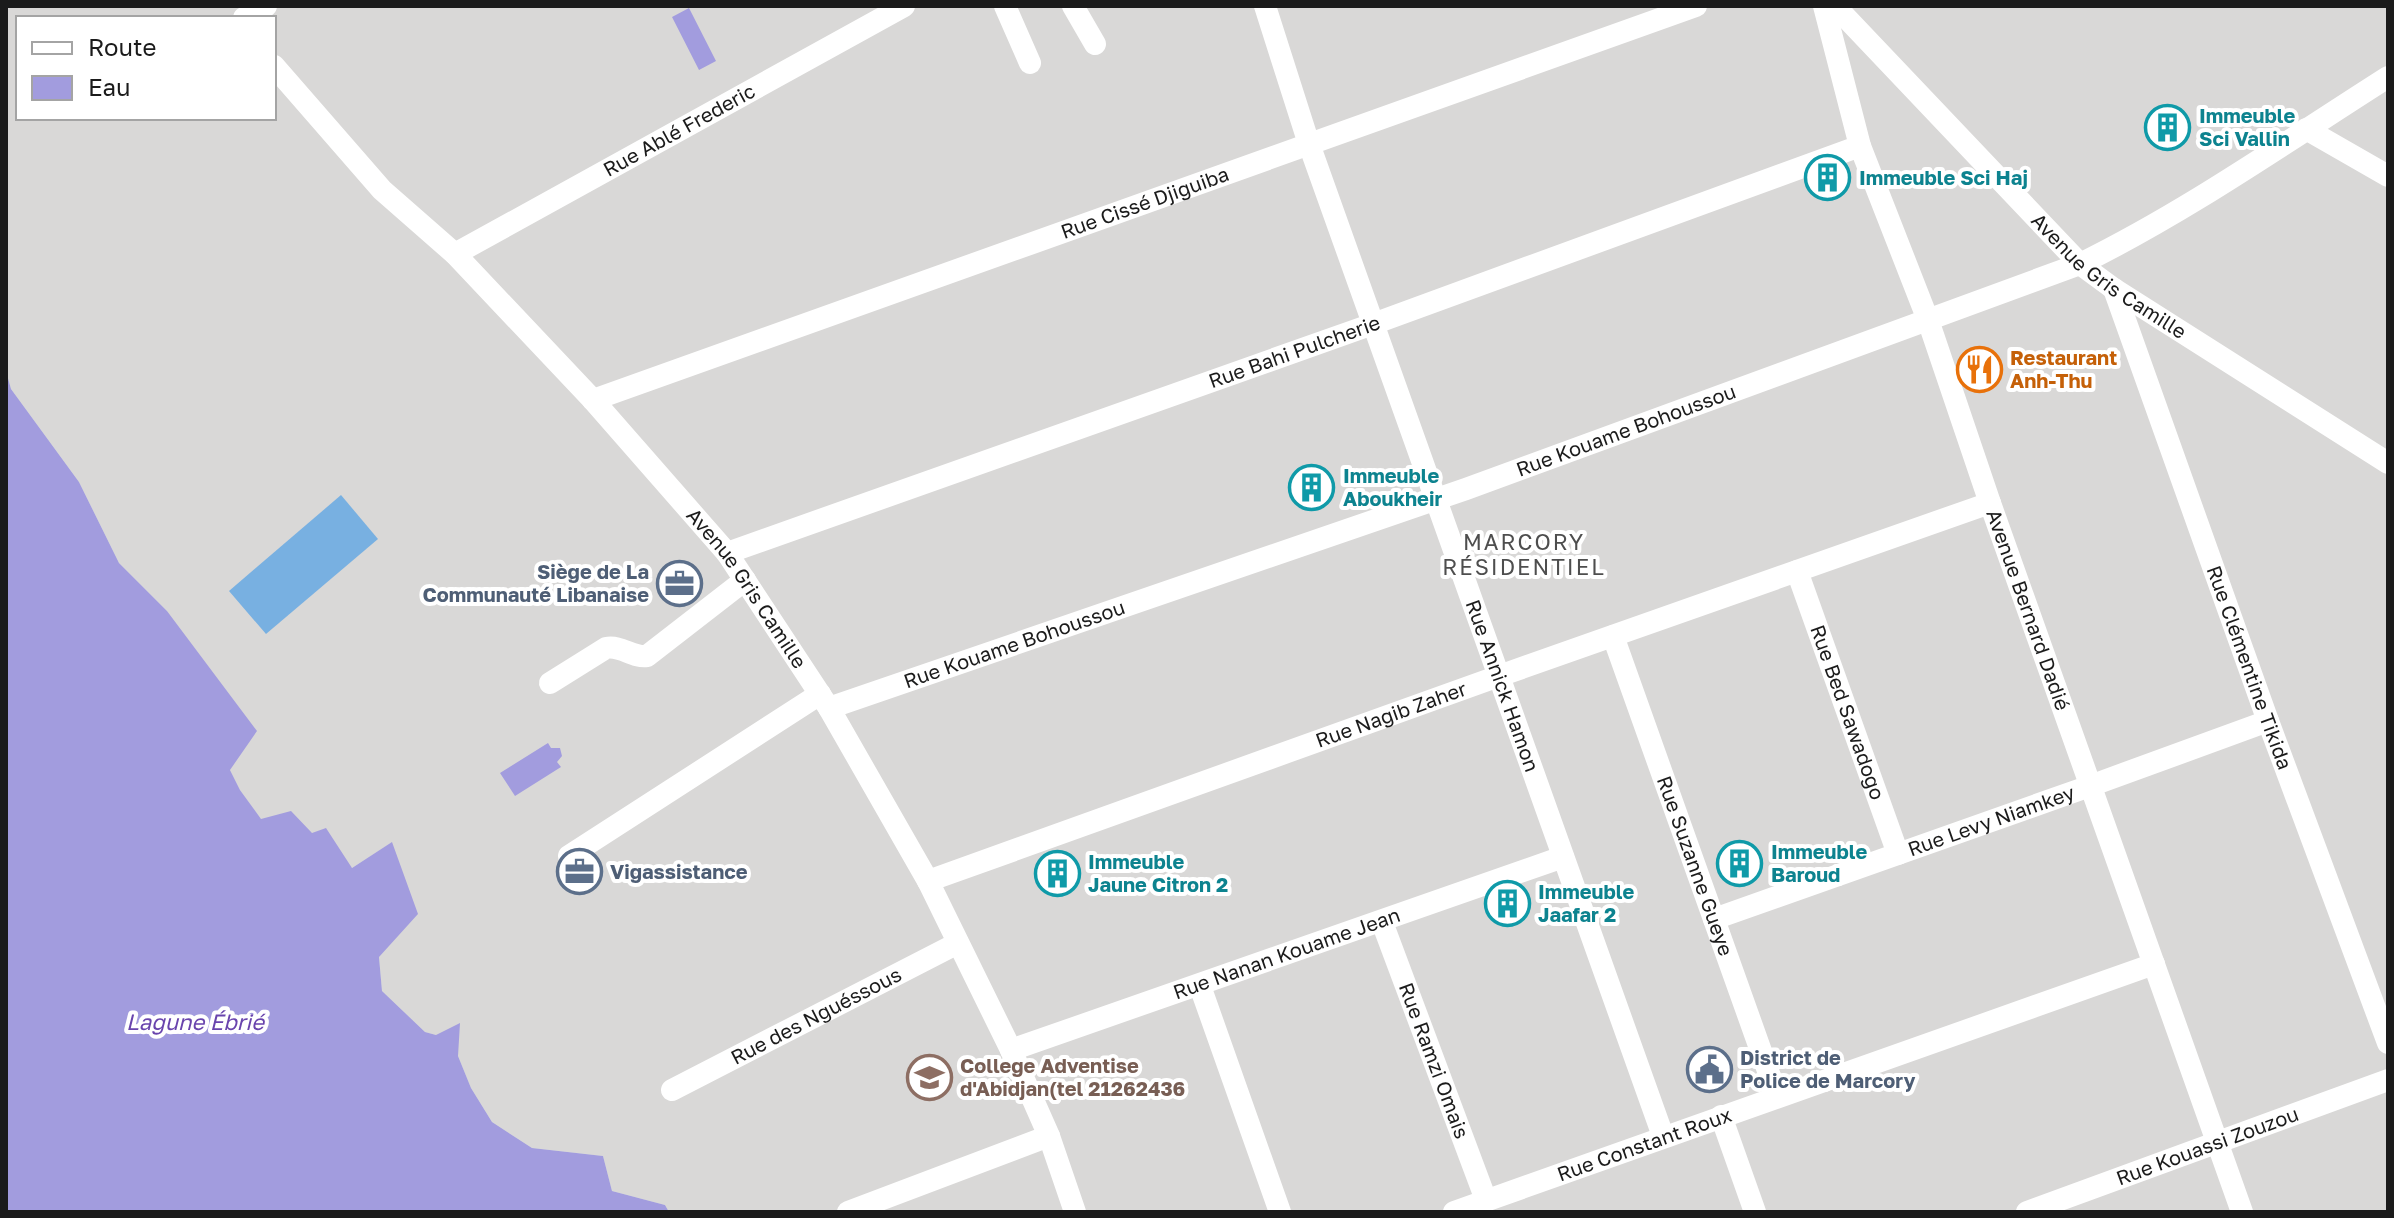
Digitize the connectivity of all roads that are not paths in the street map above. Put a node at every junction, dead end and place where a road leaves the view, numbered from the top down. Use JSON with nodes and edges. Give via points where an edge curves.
{"nodes":[{"id":1,"x":266,"y":6,"type":"edge"},
{"id":2,"x":904,"y":6,"type":"edge"},
{"id":3,"x":1005,"y":6,"type":"edge"},
{"id":4,"x":1073,"y":6,"type":"edge"},
{"id":5,"x":1265,"y":6,"type":"edge"},
{"id":6,"x":1696,"y":6,"type":"edge"},
{"id":7,"x":1824,"y":6,"type":"edge"},
{"id":8,"x":1835,"y":6,"type":"edge"},
{"id":9,"x":248,"y":16,"type":"edge"},
{"id":10,"x":1095,"y":44,"type":"dead end"},
{"id":11,"x":1030,"y":63,"type":"dead end"},
{"id":12,"x":276,"y":68,"type":"edge"},
{"id":13,"x":2388,"y":77,"type":"edge"},
{"id":14,"x":2306,"y":129,"type":"junction"},
{"id":15,"x":1309,"y":144,"type":"junction"},
{"id":16,"x":1860,"y":146,"type":"junction"},
{"id":17,"x":2388,"y":176,"type":"edge"},
{"id":18,"x":455,"y":254,"type":"junction"},
{"id":19,"x":2080,"y":264,"type":"junction"},
{"id":20,"x":2114,"y":289,"type":"junction"},
{"id":21,"x":1928,"y":320,"type":"junction"},
{"id":22,"x":1373,"y":324,"type":"junction"},
{"id":23,"x":593,"y":400,"type":"junction"},
{"id":24,"x":2388,"y":463,"type":"edge"},
{"id":25,"x":1437,"y":498,"type":"junction"},
{"id":26,"x":1990,"y":503,"type":"junction"},
{"id":27,"x":727,"y":553,"type":"junction"},
{"id":28,"x":1797,"y":571,"type":"junction"},
{"id":29,"x":745,"y":580,"type":"junction"},
{"id":30,"x":1613,"y":636,"type":"junction"},
{"id":31,"x":1499,"y":676,"type":"junction"},
{"id":32,"x":550,"y":683,"type":"dead end"},
{"id":33,"x":824,"y":701,"type":"junction"},
{"id":34,"x":2268,"y":721,"type":"junction"},
{"id":35,"x":2090,"y":786,"type":"junction"},
{"id":36,"x":1898,"y":854,"type":"junction"},
{"id":37,"x":569,"y":856,"type":"dead end"},
{"id":38,"x":1563,"y":857,"type":"junction"},
{"id":39,"x":928,"y":881,"type":"junction"},
{"id":40,"x":1714,"y":919,"type":"junction"},
{"id":41,"x":1382,"y":922,"type":"junction"},
{"id":42,"x":958,"y":943,"type":"junction"},
{"id":43,"x":2154,"y":964,"type":"junction"},
{"id":44,"x":1200,"y":986,"type":"junction"},
{"id":45,"x":2388,"y":1043,"type":"edge"},
{"id":46,"x":1011,"y":1050,"type":"junction"},
{"id":47,"x":2388,"y":1080,"type":"edge"},
{"id":48,"x":672,"y":1090,"type":"dead end"},
{"id":49,"x":1777,"y":1096,"type":"junction"},
{"id":50,"x":1721,"y":1116,"type":"junction"},
{"id":51,"x":1049,"y":1136,"type":"junction"},
{"id":52,"x":1663,"y":1136,"type":"junction"},
{"id":53,"x":2217,"y":1143,"type":"junction"},
{"id":54,"x":1486,"y":1200,"type":"junction"},
{"id":55,"x":848,"y":1212,"type":"edge"},
{"id":56,"x":1075,"y":1212,"type":"edge"},
{"id":57,"x":1280,"y":1212,"type":"edge"},
{"id":58,"x":1454,"y":1212,"type":"edge"},
{"id":59,"x":1755,"y":1212,"type":"edge"},
{"id":60,"x":2027,"y":1212,"type":"edge"},
{"id":61,"x":2242,"y":1212,"type":"edge"}],
"edges":[{"from":1,"to":9,"type":"street"},
{"from":2,"to":18,"type":"street","name":"Rue Ablé Frederic"},
{"from":3,"to":11,"type":"street"},
{"from":4,"to":10,"type":"street"},
{"from":5,"to":15,"type":"street","name":"Rue Annick Hamon"},
{"from":6,"to":15,"type":"street","name":"Rue Cissé Djiguiba"},
{"from":7,"to":16,"type":"street","name":"Avenue Bernard Dadié"},
{"from":8,"to":19,"type":"street","name":"Avenue Gris Camille"},
{"from":12,"to":18,"type":"street","name":"Avenue Gris Camille","via":[[382,190]]},
{"from":13,"to":14,"type":"street","name":"Rue Kouame Bohoussou"},
{"from":14,"to":17,"type":"street"},
{"from":14,"to":19,"type":"street","name":"Rue Kouame Bohoussou","via":[[2123,243]]},
{"from":15,"to":22,"type":"street","name":"Rue Annick Hamon"},
{"from":15,"to":23,"type":"street","name":"Rue Cissé Djiguiba"},
{"from":16,"to":21,"type":"street","name":"Avenue Bernard Dadié"},
{"from":16,"to":22,"type":"street","name":"Rue Bahi Pulcherie"},
{"from":18,"to":23,"type":"street","name":"Avenue Gris Camille"},
{"from":19,"to":20,"type":"street","name":"Avenue Gris Camille"},
{"from":19,"to":21,"type":"street","name":"Rue Kouame Bohoussou"},
{"from":20,"to":24,"type":"street","name":"Avenue Gris Camille"},
{"from":20,"to":34,"type":"street","name":"Rue Clémentine Tikida"},
{"from":21,"to":25,"type":"street","name":"Rue Kouame Bohoussou"},
{"from":21,"to":26,"type":"street","name":"Avenue Bernard Dadié"},
{"from":22,"to":25,"type":"street","name":"Rue Annick Hamon"},
{"from":22,"to":27,"type":"street","name":"Rue Bahi Pulcherie"},
{"from":23,"to":27,"type":"street","name":"Avenue Gris Camille"},
{"from":25,"to":31,"type":"street","name":"Rue Annick Hamon"},
{"from":25,"to":33,"type":"street","name":"Rue Kouame Bohoussou"},
{"from":26,"to":28,"type":"street","name":"Rue Nagib Zaher"},
{"from":26,"to":35,"type":"street","name":"Avenue Bernard Dadié"},
{"from":27,"to":29,"type":"street","name":"Avenue Gris Camille"},
{"from":28,"to":30,"type":"street","name":"Rue Nagib Zaher"},
{"from":28,"to":36,"type":"street","name":"Rue Bed Sawadogo"},
{"from":29,"to":32,"type":"street","via":[[647,656],[606,648]]},
{"from":29,"to":33,"type":"street","name":"Avenue Gris Camille"},
{"from":30,"to":31,"type":"street","name":"Rue Nagib Zaher"},
{"from":30,"to":40,"type":"street","name":"Rue Suzanne Gueye"},
{"from":31,"to":38,"type":"street","name":"Rue Annick Hamon"},
{"from":31,"to":39,"type":"street","name":"Rue Nagib Zaher"},
{"from":33,"to":37,"type":"street","name":"Rue Kouame Bohoussou"},
{"from":33,"to":39,"type":"street","name":"Avenue Gris Camille"},
{"from":34,"to":35,"type":"street","name":"Rue Levy Niamkey"},
{"from":34,"to":45,"type":"street","name":"Rue Clémentine Tikida"},
{"from":35,"to":36,"type":"street","name":"Rue Levy Niamkey"},
{"from":35,"to":43,"type":"street","name":"Avenue Bernard Dadié"},
{"from":36,"to":40,"type":"street","name":"Rue Levy Niamkey"},
{"from":38,"to":41,"type":"street","name":"Rue Nanan Kouame Jean"},
{"from":38,"to":52,"type":"street","name":"Rue Annick Hamon"},
{"from":39,"to":42,"type":"street","name":"Avenue Gris Camille"},
{"from":40,"to":49,"type":"street","name":"Rue Suzanne Gueye"},
{"from":41,"to":44,"type":"street","name":"Rue Nanan Kouame Jean"},
{"from":41,"to":54,"type":"street","name":"Rue Ramzi Omais"},
{"from":42,"to":46,"type":"street","name":"Avenue Gris Camille"},
{"from":42,"to":48,"type":"street","name":"Rue des Nguéssous"},
{"from":43,"to":49,"type":"street","name":"Rue Constant Roux"},
{"from":43,"to":53,"type":"street","name":"Avenue Bernard Dadié"},
{"from":44,"to":46,"type":"street","name":"Rue Nanan Kouame Jean"},
{"from":44,"to":57,"type":"street"},
{"from":46,"to":51,"type":"street","name":"Avenue Gris Camille"},
{"from":47,"to":53,"type":"street","name":"Rue Kouassi Zouzou"},
{"from":49,"to":50,"type":"street","name":"Rue Constant Roux"},
{"from":50,"to":52,"type":"street","name":"Rue Constant Roux"},
{"from":50,"to":59,"type":"street"},
{"from":51,"to":55,"type":"street"},
{"from":51,"to":56,"type":"street","name":"Avenue Gris Camille"},
{"from":52,"to":54,"type":"street","name":"Rue Constant Roux"},
{"from":53,"to":60,"type":"street","name":"Rue Kouassi Zouzou"},
{"from":53,"to":61,"type":"street","name":"Avenue Bernard Dadié"},
{"from":54,"to":58,"type":"street","name":"Rue Constant Roux"}]}
